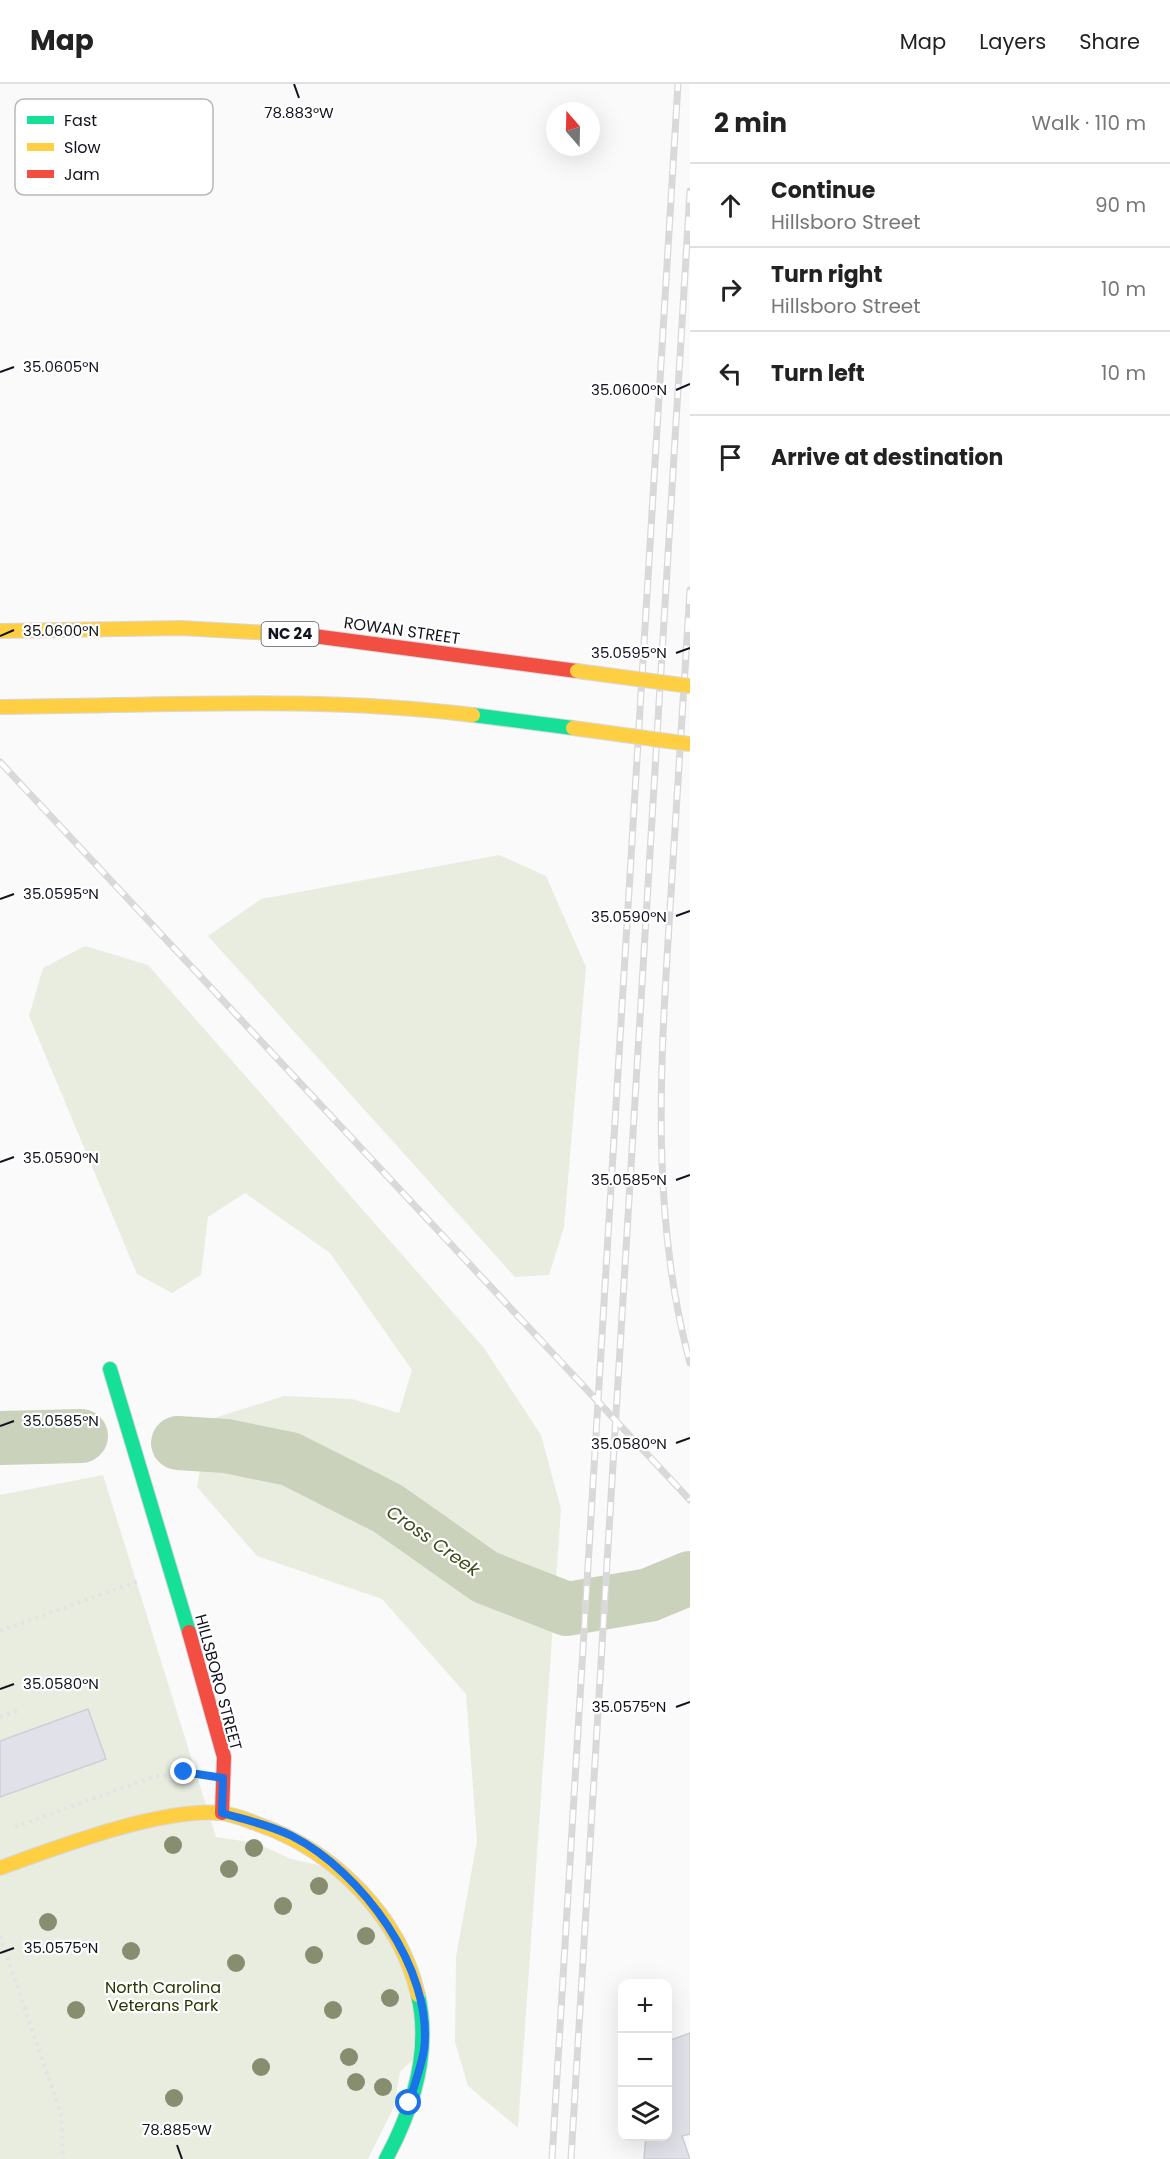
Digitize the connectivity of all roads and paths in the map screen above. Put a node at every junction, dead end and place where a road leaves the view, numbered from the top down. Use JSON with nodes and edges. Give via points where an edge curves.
{"nodes":[{"id":1,"x":0,"y":631,"type":"edge"},
{"id":2,"x":690,"y":686,"type":"edge"},
{"id":3,"x":0,"y":707,"type":"edge"},
{"id":4,"x":690,"y":744,"type":"edge"},
{"id":5,"x":110,"y":1369,"type":"dead end"},
{"id":6,"x":170,"y":1570,"type":"junction"},
{"id":7,"x":0,"y":1630,"type":"edge"},
{"id":8,"x":16,"y":1711,"type":"dead end"},
{"id":9,"x":0,"y":1717,"type":"edge"},
{"id":10,"x":223,"y":1778,"type":"junction"},
{"id":11,"x":222,"y":1813,"type":"junction"},
{"id":12,"x":11,"y":1828,"type":"dead end"},
{"id":13,"x":0,"y":1868,"type":"edge"},
{"id":14,"x":0,"y":1936,"type":"edge"},
{"id":15,"x":63,"y":2159,"type":"edge"},
{"id":16,"x":386,"y":2159,"type":"edge"}],
"edges":[{"from":1,"to":2,"type":"main road","name":"ROWAN STREET","number":"NC 24","bridge":true,"via":[[253,631],[389,644]]},
{"from":3,"to":4,"type":"main road","bridge":true,"via":[[360,705],[469,714]]},
{"from":5,"to":6,"type":"main road","name":"HILLSBORO STREET"},
{"from":6,"to":7,"type":"path"},
{"from":6,"to":10,"type":"main road","name":"HILLSBORO STREET","via":[[221,1741]]},
{"from":8,"to":9,"type":"path"},
{"from":10,"to":11,"type":"main road","name":"HILLSBORO STREET"},
{"from":10,"to":12,"type":"path","via":[[184,1772],[156,1776]]},
{"from":11,"to":13,"type":"main road","via":[[185,1813],[150,1820]]},
{"from":11,"to":16,"type":"main road","via":[[292,1836],[340,1870],[370,1901],[414,1977],[422,2011],[424,2049],[409,2103]]},
{"from":14,"to":15,"type":"path","via":[[61,2114]]}]}
